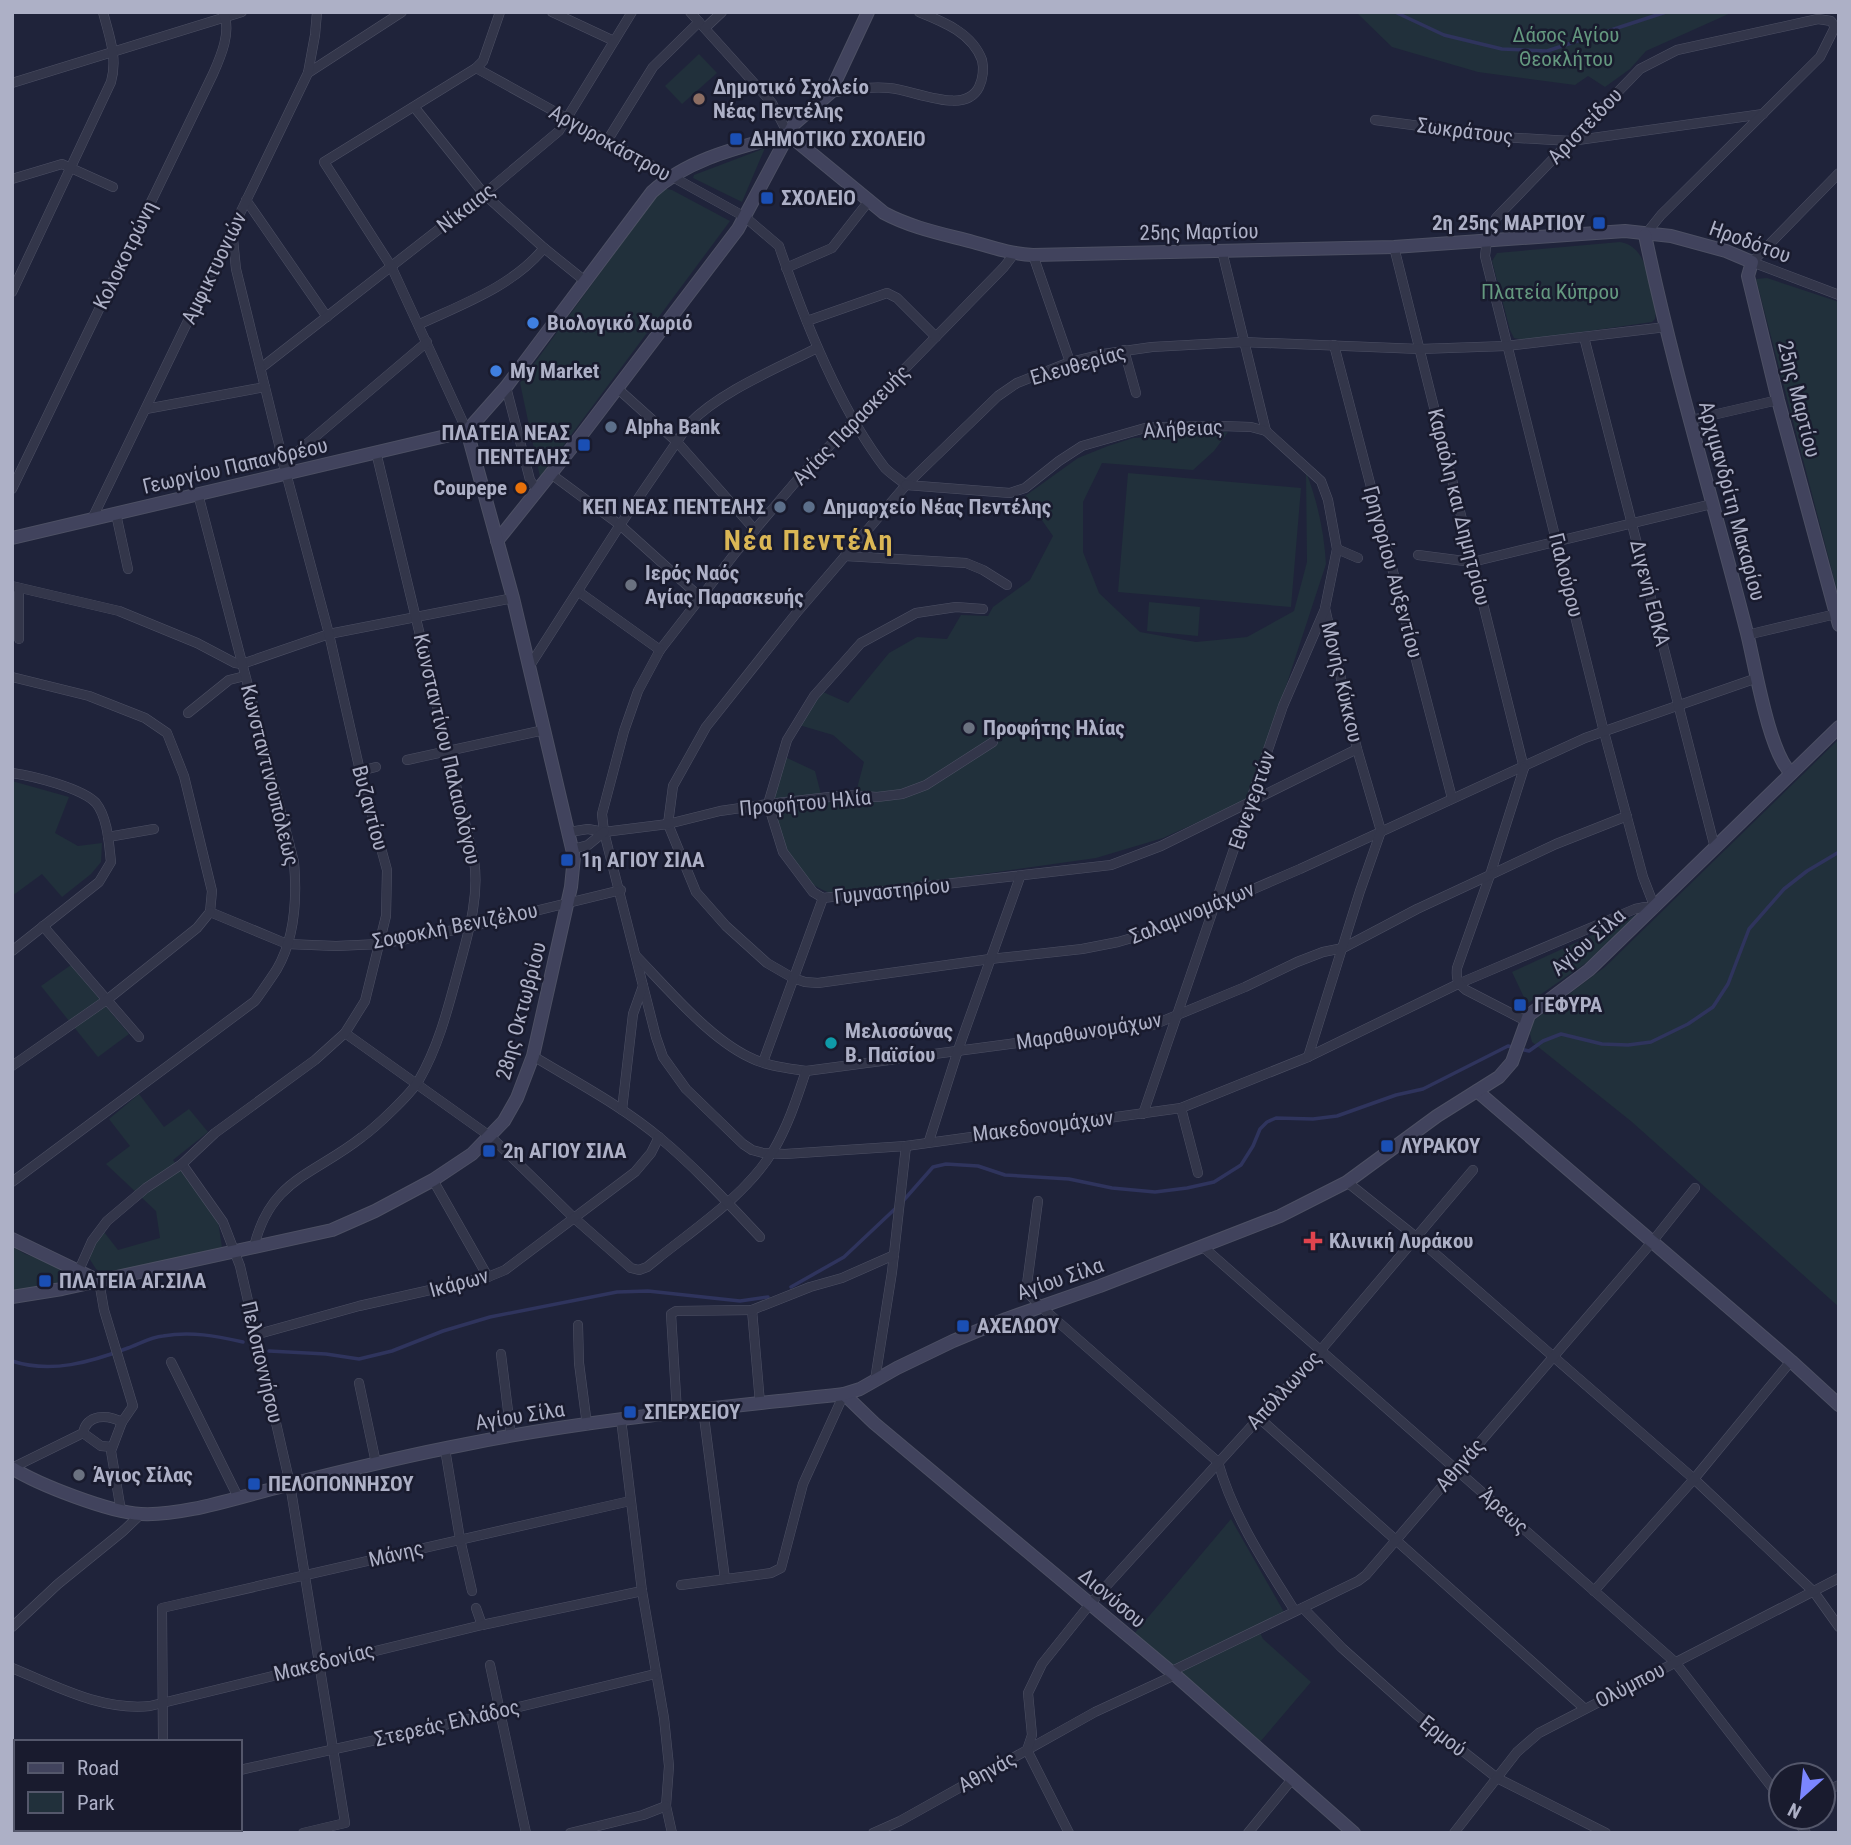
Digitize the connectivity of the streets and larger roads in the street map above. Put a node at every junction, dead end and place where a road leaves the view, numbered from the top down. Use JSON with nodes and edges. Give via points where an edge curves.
{"nodes":[{"id":1,"x":103,"y":12,"type":"edge"},
{"id":2,"x":242,"y":12,"type":"edge"},
{"id":3,"x":317,"y":12,"type":"edge"},
{"id":4,"x":402,"y":12,"type":"edge"},
{"id":5,"x":500,"y":12,"type":"edge"},
{"id":6,"x":552,"y":12,"type":"edge"},
{"id":7,"x":632,"y":12,"type":"edge"},
{"id":8,"x":690,"y":12,"type":"edge"},
{"id":9,"x":722,"y":12,"type":"edge"},
{"id":10,"x":868,"y":12,"type":"edge"},
{"id":11,"x":919,"y":12,"type":"edge"},
{"id":12,"x":224,"y":15,"type":"edge"},
{"id":13,"x":702,"y":25,"type":"junction"},
{"id":14,"x":614,"y":41,"type":"junction"},
{"id":15,"x":114,"y":52,"type":"junction"},
{"id":16,"x":476,"y":68,"type":"junction"},
{"id":17,"x":308,"y":73,"type":"junction"},
{"id":18,"x":12,"y":83,"type":"edge"},
{"id":19,"x":830,"y":93,"type":"junction"},
{"id":20,"x":415,"y":108,"type":"junction"},
{"id":21,"x":1763,"y":114,"type":"junction"},
{"id":22,"x":566,"y":119,"type":"junction"},
{"id":23,"x":1375,"y":120,"type":"dead end"},
{"id":24,"x":788,"y":134,"type":"junction"},
{"id":25,"x":607,"y":141,"type":"junction"},
{"id":26,"x":1571,"y":141,"type":"junction"},
{"id":27,"x":71,"y":169,"type":"junction"},
{"id":28,"x":1839,"y":173,"type":"edge"},
{"id":29,"x":669,"y":176,"type":"junction"},
{"id":30,"x":12,"y":179,"type":"edge"},
{"id":31,"x":113,"y":187,"type":"dead end"},
{"id":32,"x":484,"y":194,"type":"junction"},
{"id":33,"x":246,"y":200,"type":"junction"},
{"id":34,"x":868,"y":202,"type":"junction"},
{"id":35,"x":745,"y":217,"type":"junction"},
{"id":36,"x":232,"y":229,"type":"junction"},
{"id":37,"x":1645,"y":235,"type":"junction"},
{"id":38,"x":1487,"y":240,"type":"junction"},
{"id":39,"x":1394,"y":247,"type":"junction"},
{"id":40,"x":544,"y":248,"type":"junction"},
{"id":41,"x":1222,"y":251,"type":"junction"},
{"id":42,"x":1014,"y":254,"type":"junction"},
{"id":43,"x":1033,"y":255,"type":"junction"},
{"id":44,"x":1752,"y":262,"type":"junction"},
{"id":45,"x":391,"y":266,"type":"junction"},
{"id":46,"x":786,"y":268,"type":"junction"},
{"id":47,"x":585,"y":281,"type":"junction"},
{"id":48,"x":12,"y":292,"type":"edge"},
{"id":49,"x":1839,"y":295,"type":"edge"},
{"id":50,"x":327,"y":317,"type":"junction"},
{"id":51,"x":807,"y":321,"type":"junction"},
{"id":52,"x":420,"y":324,"type":"junction"},
{"id":53,"x":1666,"y":327,"type":"junction"},
{"id":54,"x":936,"y":337,"type":"junction"},
{"id":55,"x":1584,"y":337,"type":"junction"},
{"id":56,"x":428,"y":342,"type":"junction"},
{"id":57,"x":1243,"y":342,"type":"junction"},
{"id":58,"x":1334,"y":345,"type":"junction"},
{"id":59,"x":1506,"y":346,"type":"junction"},
{"id":60,"x":817,"y":348,"type":"junction"},
{"id":61,"x":1419,"y":349,"type":"junction"},
{"id":62,"x":1124,"y":350,"type":"junction"},
{"id":63,"x":1070,"y":362,"type":"junction"},
{"id":64,"x":261,"y":368,"type":"junction"},
{"id":65,"x":265,"y":387,"type":"junction"},
{"id":66,"x":506,"y":387,"type":"junction"},
{"id":67,"x":617,"y":388,"type":"junction"},
{"id":68,"x":1136,"y":393,"type":"dead end"},
{"id":69,"x":1778,"y":400,"type":"junction"},
{"id":70,"x":146,"y":409,"type":"junction"},
{"id":71,"x":855,"y":419,"type":"junction"},
{"id":72,"x":1691,"y":420,"type":"junction"},
{"id":73,"x":467,"y":431,"type":"junction"},
{"id":74,"x":1266,"y":431,"type":"junction"},
{"id":75,"x":677,"y":442,"type":"junction"},
{"id":76,"x":376,"y":452,"type":"junction"},
{"id":77,"x":285,"y":469,"type":"junction"},
{"id":78,"x":551,"y":474,"type":"junction"},
{"id":79,"x":906,"y":485,"type":"junction"},
{"id":80,"x":12,"y":489,"type":"edge"},
{"id":81,"x":537,"y":490,"type":"junction"},
{"id":82,"x":198,"y":494,"type":"junction"},
{"id":83,"x":1712,"y":504,"type":"junction"},
{"id":84,"x":489,"y":507,"type":"junction"},
{"id":85,"x":116,"y":514,"type":"junction"},
{"id":86,"x":517,"y":515,"type":"junction"},
{"id":87,"x":92,"y":519,"type":"junction"},
{"id":88,"x":1632,"y":523,"type":"junction"},
{"id":89,"x":621,"y":525,"type":"junction"},
{"id":90,"x":755,"y":530,"type":"junction"},
{"id":91,"x":12,"y":538,"type":"edge"},
{"id":92,"x":498,"y":541,"type":"junction"},
{"id":93,"x":1558,"y":541,"type":"junction"},
{"id":94,"x":1337,"y":549,"type":"junction"},
{"id":95,"x":1418,"y":555,"type":"dead end"},
{"id":96,"x":845,"y":556,"type":"junction"},
{"id":97,"x":1358,"y":558,"type":"dead end"},
{"id":98,"x":1472,"y":562,"type":"junction"},
{"id":99,"x":128,"y":569,"type":"dead end"},
{"id":100,"x":1007,"y":585,"type":"dead end"},
{"id":101,"x":16,"y":587,"type":"edge"},
{"id":102,"x":579,"y":592,"type":"junction"},
{"id":103,"x":513,"y":598,"type":"junction"},
{"id":104,"x":701,"y":598,"type":"junction"},
{"id":105,"x":1325,"y":608,"type":"junction"},
{"id":106,"x":984,"y":609,"type":"dead end"},
{"id":107,"x":416,"y":617,"type":"junction"},
{"id":108,"x":1837,"y":620,"type":"edge"},
{"id":109,"x":329,"y":634,"type":"junction"},
{"id":110,"x":1747,"y":635,"type":"junction"},
{"id":111,"x":19,"y":639,"type":"dead end"},
{"id":112,"x":660,"y":650,"type":"junction"},
{"id":113,"x":242,"y":664,"type":"junction"},
{"id":114,"x":529,"y":667,"type":"junction"},
{"id":115,"x":245,"y":676,"type":"junction"},
{"id":116,"x":12,"y":677,"type":"edge"},
{"id":117,"x":1757,"y":677,"type":"junction"},
{"id":118,"x":1678,"y":705,"type":"junction"},
{"id":119,"x":188,"y":713,"type":"dead end"},
{"id":120,"x":1839,"y":727,"type":"edge"},
{"id":121,"x":544,"y":730,"type":"junction"},
{"id":122,"x":1604,"y":732,"type":"junction"},
{"id":123,"x":993,"y":743,"type":"dead end"},
{"id":124,"x":1357,"y":749,"type":"junction"},
{"id":125,"x":448,"y":751,"type":"junction"},
{"id":126,"x":407,"y":761,"type":"dead end"},
{"id":127,"x":376,"y":767,"type":"dead end"},
{"id":128,"x":1524,"y":768,"type":"junction"},
{"id":129,"x":360,"y":771,"type":"junction"},
{"id":130,"x":12,"y":773,"type":"edge"},
{"id":131,"x":1791,"y":773,"type":"junction"},
{"id":132,"x":1452,"y":798,"type":"junction"},
{"id":133,"x":1252,"y":800,"type":"junction"},
{"id":134,"x":768,"y":804,"type":"junction"},
{"id":135,"x":1627,"y":817,"type":"junction"},
{"id":136,"x":668,"y":824,"type":"junction"},
{"id":137,"x":154,"y":829,"type":"dead end"},
{"id":138,"x":1381,"y":831,"type":"junction"},
{"id":139,"x":569,"y":832,"type":"junction"},
{"id":140,"x":604,"y":832,"type":"junction"},
{"id":141,"x":108,"y":837,"type":"junction"},
{"id":142,"x":1715,"y":848,"type":"junction"},
{"id":143,"x":573,"y":849,"type":"junction"},
{"id":144,"x":1490,"y":874,"type":"junction"},
{"id":145,"x":1020,"y":877,"type":"junction"},
{"id":146,"x":621,"y":890,"type":"junction"},
{"id":147,"x":823,"y":898,"type":"junction"},
{"id":148,"x":568,"y":903,"type":"junction"},
{"id":149,"x":1216,"y":904,"type":"junction"},
{"id":150,"x":1655,"y":908,"type":"junction"},
{"id":151,"x":210,"y":912,"type":"junction"},
{"id":152,"x":43,"y":926,"type":"junction"},
{"id":153,"x":470,"y":927,"type":"junction"},
{"id":154,"x":287,"y":944,"type":"junction"},
{"id":155,"x":380,"y":944,"type":"junction"},
{"id":156,"x":1343,"y":947,"type":"junction"},
{"id":157,"x":12,"y":951,"type":"edge"},
{"id":158,"x":635,"y":955,"type":"junction"},
{"id":159,"x":990,"y":959,"type":"junction"},
{"id":160,"x":793,"y":978,"type":"junction"},
{"id":161,"x":1458,"y":984,"type":"junction"},
{"id":162,"x":643,"y":986,"type":"junction"},
{"id":163,"x":108,"y":999,"type":"junction"},
{"id":164,"x":1177,"y":1017,"type":"junction"},
{"id":165,"x":1526,"y":1021,"type":"junction"},
{"id":166,"x":345,"y":1033,"type":"junction"},
{"id":167,"x":138,"y":1037,"type":"dead end"},
{"id":168,"x":958,"y":1050,"type":"junction"},
{"id":169,"x":533,"y":1056,"type":"junction"},
{"id":170,"x":1308,"y":1057,"type":"junction"},
{"id":171,"x":763,"y":1062,"type":"junction"},
{"id":172,"x":12,"y":1066,"type":"edge"},
{"id":173,"x":806,"y":1071,"type":"junction"},
{"id":174,"x":417,"y":1083,"type":"junction"},
{"id":175,"x":1476,"y":1091,"type":"junction"},
{"id":176,"x":1181,"y":1108,"type":"junction"},
{"id":177,"x":622,"y":1110,"type":"junction"},
{"id":178,"x":1143,"y":1114,"type":"junction"},
{"id":179,"x":491,"y":1137,"type":"junction"},
{"id":180,"x":659,"y":1137,"type":"junction"},
{"id":181,"x":929,"y":1141,"type":"junction"},
{"id":182,"x":906,"y":1146,"type":"junction"},
{"id":183,"x":772,"y":1154,"type":"junction"},
{"id":184,"x":182,"y":1164,"type":"junction"},
{"id":185,"x":1474,"y":1170,"type":"dead end"},
{"id":186,"x":1198,"y":1174,"type":"dead end"},
{"id":187,"x":433,"y":1180,"type":"junction"},
{"id":188,"x":12,"y":1182,"type":"edge"},
{"id":189,"x":1346,"y":1182,"type":"junction"},
{"id":190,"x":1695,"y":1188,"type":"dead end"},
{"id":191,"x":1038,"y":1201,"type":"dead end"},
{"id":192,"x":727,"y":1202,"type":"junction"},
{"id":193,"x":573,"y":1217,"type":"junction"},
{"id":194,"x":760,"y":1237,"type":"dead end"},
{"id":195,"x":1416,"y":1237,"type":"junction"},
{"id":196,"x":12,"y":1239,"type":"edge"},
{"id":197,"x":1652,"y":1242,"type":"junction"},
{"id":198,"x":1202,"y":1246,"type":"junction"},
{"id":199,"x":254,"y":1247,"type":"junction"},
{"id":200,"x":234,"y":1251,"type":"junction"},
{"id":201,"x":894,"y":1255,"type":"junction"},
{"id":202,"x":79,"y":1270,"type":"junction"},
{"id":203,"x":488,"y":1277,"type":"junction"},
{"id":204,"x":99,"y":1281,"type":"junction"},
{"id":205,"x":12,"y":1297,"type":"edge"},
{"id":206,"x":1040,"y":1306,"type":"junction"},
{"id":207,"x":752,"y":1310,"type":"junction"},
{"id":208,"x":578,"y":1325,"type":"dead end"},
{"id":209,"x":255,"y":1335,"type":"junction"},
{"id":210,"x":1320,"y":1351,"type":"junction"},
{"id":211,"x":501,"y":1354,"type":"dead end"},
{"id":212,"x":1555,"y":1356,"type":"junction"},
{"id":213,"x":171,"y":1362,"type":"dead end"},
{"id":214,"x":1791,"y":1362,"type":"junction"},
{"id":215,"x":875,"y":1380,"type":"junction"},
{"id":216,"x":359,"y":1382,"type":"dead end"},
{"id":217,"x":844,"y":1394,"type":"junction"},
{"id":218,"x":760,"y":1403,"type":"junction"},
{"id":219,"x":1839,"y":1405,"type":"edge"},
{"id":220,"x":703,"y":1409,"type":"junction"},
{"id":221,"x":677,"y":1412,"type":"junction"},
{"id":222,"x":1258,"y":1417,"type":"junction"},
{"id":223,"x":621,"y":1419,"type":"junction"},
{"id":224,"x":122,"y":1422,"type":"junction"},
{"id":225,"x":587,"y":1425,"type":"junction"},
{"id":226,"x":83,"y":1433,"type":"junction"},
{"id":227,"x":511,"y":1435,"type":"junction"},
{"id":228,"x":112,"y":1447,"type":"junction"},
{"id":229,"x":445,"y":1449,"type":"junction"},
{"id":230,"x":1218,"y":1462,"type":"junction"},
{"id":231,"x":376,"y":1463,"type":"junction"},
{"id":232,"x":12,"y":1468,"type":"edge"},
{"id":233,"x":1457,"y":1470,"type":"junction"},
{"id":234,"x":1694,"y":1479,"type":"junction"},
{"id":235,"x":290,"y":1484,"type":"junction"},
{"id":236,"x":237,"y":1497,"type":"junction"},
{"id":237,"x":630,"y":1501,"type":"junction"},
{"id":238,"x":121,"y":1511,"type":"junction"},
{"id":239,"x":141,"y":1514,"type":"junction"},
{"id":240,"x":460,"y":1539,"type":"junction"},
{"id":241,"x":1396,"y":1540,"type":"junction"},
{"id":242,"x":304,"y":1575,"type":"junction"},
{"id":243,"x":1839,"y":1578,"type":"edge"},
{"id":244,"x":725,"y":1579,"type":"junction"},
{"id":245,"x":681,"y":1585,"type":"dead end"},
{"id":246,"x":472,"y":1591,"type":"dead end"},
{"id":247,"x":642,"y":1591,"type":"junction"},
{"id":248,"x":1594,"y":1591,"type":"junction"},
{"id":249,"x":1814,"y":1592,"type":"junction"},
{"id":250,"x":1090,"y":1604,"type":"junction"},
{"id":251,"x":476,"y":1608,"type":"dead end"},
{"id":252,"x":1299,"y":1609,"type":"junction"},
{"id":253,"x":482,"y":1625,"type":"junction"},
{"id":254,"x":12,"y":1627,"type":"edge"},
{"id":255,"x":1839,"y":1627,"type":"edge"},
{"id":256,"x":1675,"y":1662,"type":"junction"},
{"id":257,"x":319,"y":1663,"type":"junction"},
{"id":258,"x":490,"y":1665,"type":"dead end"},
{"id":259,"x":12,"y":1668,"type":"edge"},
{"id":260,"x":1172,"y":1673,"type":"junction"},
{"id":261,"x":655,"y":1674,"type":"junction"},
{"id":262,"x":162,"y":1702,"type":"junction"},
{"id":263,"x":1584,"y":1708,"type":"junction"},
{"id":264,"x":500,"y":1711,"type":"junction"},
{"id":265,"x":163,"y":1740,"type":"edge"},
{"id":266,"x":333,"y":1748,"type":"junction"},
{"id":267,"x":1027,"y":1750,"type":"junction"},
{"id":268,"x":242,"y":1770,"type":"edge"},
{"id":269,"x":1293,"y":1778,"type":"junction"},
{"id":270,"x":1497,"y":1778,"type":"junction"},
{"id":271,"x":1767,"y":1781,"type":"edge"},
{"id":272,"x":666,"y":1806,"type":"junction"},
{"id":273,"x":303,"y":1833,"type":"edge"},
{"id":274,"x":526,"y":1833,"type":"edge"},
{"id":275,"x":570,"y":1833,"type":"edge"},
{"id":276,"x":672,"y":1833,"type":"edge"},
{"id":277,"x":873,"y":1833,"type":"edge"},
{"id":278,"x":1069,"y":1833,"type":"edge"},
{"id":279,"x":1248,"y":1833,"type":"edge"},
{"id":280,"x":1354,"y":1833,"type":"edge"},
{"id":281,"x":1454,"y":1833,"type":"edge"},
{"id":282,"x":1606,"y":1833,"type":"edge"}],
"edges":[{"from":1,"to":15,"type":"street"},
{"from":2,"to":12,"type":"street"},
{"from":3,"to":17,"type":"street","name":"Αμφικτυονιών"},
{"from":4,"to":17,"type":"street"},
{"from":5,"to":16,"type":"street","via":[[483,61]]},
{"from":6,"to":14,"type":"street"},
{"from":7,"to":14,"type":"street","name":"Νίκαιας"},
{"from":8,"to":13,"type":"street"},
{"from":9,"to":13,"type":"street"},
{"from":10,"to":19,"type":"street"},
{"from":11,"to":19,"type":"street","via":[[961,32],[975,47],[983,63],[983,80],[976,94],[958,102],[889,88]]},
{"from":12,"to":15,"type":"street"},
{"from":12,"to":80,"type":"street","name":"Κολοκοτρώνη","via":[[223,47],[213,74]]},
{"from":13,"to":24,"type":"street","via":[[772,103]]},
{"from":13,"to":25,"type":"street","via":[[653,67]]},
{"from":14,"to":22,"type":"street","name":"Νίκαιας"},
{"from":15,"to":18,"type":"street"},
{"from":15,"to":27,"type":"street","via":[[107,93]]},
{"from":16,"to":20,"type":"street"},
{"from":16,"to":22,"type":"street","name":"Αργυροκάστρου"},
{"from":17,"to":33,"type":"street","name":"Αμφικτυονιών"},
{"from":19,"to":24,"type":"street"},
{"from":20,"to":32,"type":"street"},
{"from":20,"to":45,"type":"street","via":[[324,162]]},
{"from":21,"to":26,"type":"street","name":"Σωκράτους"},
{"from":21,"to":26,"type":"street","name":"Αριστείδου","via":[[1820,57],[1834,34],[1831,21],[1818,19],[1677,50],[1640,69]]},
{"from":21,"to":37,"type":"street"},
{"from":22,"to":25,"type":"street","name":"Αργυροκάστρου"},
{"from":22,"to":32,"type":"street","name":"Νίκαιας","via":[[559,131]]},
{"from":23,"to":26,"type":"street","name":"Σωκράτους"},
{"from":24,"to":29,"type":"street","via":[[738,147]]},
{"from":24,"to":34,"type":"street","name":"25ης Μαρτίου"},
{"from":24,"to":35,"type":"street"},
{"from":25,"to":29,"type":"street","name":"Αργυροκάστρου"},
{"from":26,"to":38,"type":"street","name":"Αριστείδου","via":[[1496,218]]},
{"from":27,"to":30,"type":"street","via":[[62,164]]},
{"from":27,"to":31,"type":"street"},
{"from":27,"to":48,"type":"street"},
{"from":28,"to":44,"type":"street"},
{"from":29,"to":35,"type":"street","name":"Αργυροκάστρου"},
{"from":29,"to":47,"type":"street"},
{"from":32,"to":40,"type":"street"},
{"from":32,"to":45,"type":"street","name":"Νίκαιας"},
{"from":33,"to":36,"type":"street","name":"Αμφικτυονιών"},
{"from":33,"to":50,"type":"street"},
{"from":34,"to":42,"type":"street","name":"25ης Μαρτίου","via":[[900,222]]},
{"from":34,"to":46,"type":"street","via":[[832,248]]},
{"from":35,"to":46,"type":"street","name":"Αργυροκάστρου","via":[[779,246]]},
{"from":35,"to":67,"type":"street"},
{"from":36,"to":64,"type":"street","name":"Βυζαντίου","via":[[236,269]]},
{"from":36,"to":70,"type":"street","name":"Αμφικτυονιών"},
{"from":37,"to":38,"type":"street","name":"25ης Μαρτίου","via":[[1625,231]]},
{"from":37,"to":44,"type":"street","name":"Ηροδότου","via":[[1671,236]]},
{"from":37,"to":53,"type":"street","name":"Αρχιμανδρίτη Μακαρίου"},
{"from":38,"to":39,"type":"street","name":"25ης Μαρτίου"},
{"from":38,"to":59,"type":"street","name":"Γιαλούρου","via":[[1485,256]]},
{"from":39,"to":41,"type":"street","name":"25ης Μαρτίου"},
{"from":39,"to":61,"type":"street","name":"Καραόλη και Δημητρίου"},
{"from":40,"to":47,"type":"street"},
{"from":40,"to":52,"type":"street","via":[[533,262],[503,283]]},
{"from":41,"to":43,"type":"street","name":"25ης Μαρτίου"},
{"from":41,"to":57,"type":"street"},
{"from":42,"to":43,"type":"street","name":"25ης Μαρτίου"},
{"from":42,"to":54,"type":"street","name":"Αγίας Παρασκευής"},
{"from":43,"to":63,"type":"street"},
{"from":44,"to":49,"type":"street","name":"Ηροδότου"},
{"from":44,"to":69,"type":"street","name":"25ης Μαρτίου","via":[[1748,276]]},
{"from":45,"to":50,"type":"street","name":"Νίκαιας"},
{"from":45,"to":52,"type":"street"},
{"from":46,"to":51,"type":"street","name":"Αργυροκάστρου"},
{"from":47,"to":66,"type":"street"},
{"from":50,"to":64,"type":"street","name":"Νίκαιας"},
{"from":51,"to":54,"type":"street","via":[[887,293]]},
{"from":51,"to":60,"type":"street","name":"Αργυροκάστρου"},
{"from":52,"to":56,"type":"street"},
{"from":53,"to":55,"type":"street","name":"Ελευθερίας"},
{"from":53,"to":72,"type":"street","name":"Αρχιμανδρίτη Μακαρίου"},
{"from":54,"to":71,"type":"street","name":"Αγίας Παρασκευής"},
{"from":55,"to":59,"type":"street","name":"Ελευθερίας"},
{"from":55,"to":88,"type":"street","name":"Διγενή ΕΟΚΑ"},
{"from":56,"to":73,"type":"street"},
{"from":56,"to":77,"type":"street"},
{"from":57,"to":58,"type":"street","name":"Ελευθερίας"},
{"from":57,"to":62,"type":"street","name":"Ελευθερίας"},
{"from":57,"to":74,"type":"street"},
{"from":58,"to":61,"type":"street","name":"Ελευθερίας"},
{"from":58,"to":132,"type":"street","name":"Γρηγορίου Αυξεντίου"},
{"from":59,"to":61,"type":"street","name":"Ελευθερίας"},
{"from":59,"to":93,"type":"street","name":"Γιαλούρου"},
{"from":60,"to":71,"type":"street","name":"Αργυροκάστρου"},
{"from":60,"to":75,"type":"street","via":[[701,412]]},
{"from":61,"to":98,"type":"street","name":"Καραόλη και Δημητρίου"},
{"from":62,"to":63,"type":"street","name":"Ελευθερίας"},
{"from":62,"to":68,"type":"street"},
{"from":63,"to":79,"type":"street","name":"Ελευθερίας","via":[[1017,383],[998,396]]},
{"from":64,"to":65,"type":"street","name":"Βυζαντίου"},
{"from":65,"to":70,"type":"street"},
{"from":65,"to":77,"type":"street","name":"Βυζαντίου"},
{"from":66,"to":73,"type":"street"},
{"from":66,"to":81,"type":"street","via":[[530,480]]},
{"from":67,"to":75,"type":"street"},
{"from":67,"to":78,"type":"street"},
{"from":69,"to":72,"type":"street"},
{"from":69,"to":108,"type":"street","name":"25ης Μαρτίου"},
{"from":70,"to":87,"type":"street","name":"Αμφικτυονιών"},
{"from":71,"to":79,"type":"street","name":"Αργυροκάστρου","via":[[887,469]]},
{"from":71,"to":90,"type":"street","name":"Αγίας Παρασκευής"},
{"from":72,"to":83,"type":"street","name":"Αρχιμανδρίτη Μακαρίου"},
{"from":73,"to":76,"type":"street","name":"Γεωργίου Παπανδρέου"},
{"from":73,"to":84,"type":"street","name":"28ης Οκτωβρίου"},
{"from":74,"to":79,"type":"street","name":"Αλήθειας","via":[[1221,426],[1145,428],[1083,446],[1025,488],[1010,493]]},
{"from":74,"to":94,"type":"street","name":"Μονής Κύκκου","via":[[1321,481]]},
{"from":75,"to":89,"type":"street"},
{"from":75,"to":90,"type":"street"},
{"from":76,"to":77,"type":"street","name":"Γεωργίου Παπανδρέου"},
{"from":76,"to":107,"type":"street","name":"Κωνσταντίνου Παλαιολόγου"},
{"from":77,"to":82,"type":"street","name":"Γεωργίου Παπανδρέου"},
{"from":77,"to":109,"type":"street","name":"Βυζαντίου"},
{"from":78,"to":81,"type":"street"},
{"from":78,"to":89,"type":"street"},
{"from":79,"to":96,"type":"street","name":"Ελευθερίας"},
{"from":81,"to":86,"type":"street"},
{"from":82,"to":85,"type":"street","name":"Γεωργίου Παπανδρέου"},
{"from":82,"to":113,"type":"street","name":"Κωνσταντινουπόλεως"},
{"from":83,"to":88,"type":"street"},
{"from":83,"to":110,"type":"street","name":"Αρχιμανδρίτη Μακαρίου"},
{"from":84,"to":86,"type":"street"},
{"from":84,"to":92,"type":"street","name":"28ης Οκτωβρίου"},
{"from":85,"to":87,"type":"street","name":"Γεωργίου Παπανδρέου"},
{"from":85,"to":99,"type":"street"},
{"from":86,"to":92,"type":"street"},
{"from":87,"to":91,"type":"street","name":"Γεωργίου Παπανδρέου"},
{"from":88,"to":93,"type":"street"},
{"from":88,"to":118,"type":"street","name":"Διγενή ΕΟΚΑ"},
{"from":89,"to":102,"type":"street"},
{"from":89,"to":104,"type":"street"},
{"from":90,"to":104,"type":"street","name":"Αγίας Παρασκευής"},
{"from":92,"to":103,"type":"street","name":"28ης Οκτωβρίου"},
{"from":93,"to":98,"type":"street"},
{"from":93,"to":122,"type":"street","name":"Γιαλούρου"},
{"from":94,"to":97,"type":"street"},
{"from":94,"to":105,"type":"street","name":"Μονής Κύκκου"},
{"from":95,"to":98,"type":"street"},
{"from":96,"to":100,"type":"street","via":[[966,563]]},
{"from":96,"to":136,"type":"street","name":"Ελευθερίας","via":[[706,727],[673,786]]},
{"from":98,"to":128,"type":"street","name":"Καραόλη και Δημητρίου"},
{"from":101,"to":111,"type":"street"},
{"from":101,"to":113,"type":"street","via":[[119,611]]},
{"from":102,"to":112,"type":"street"},
{"from":102,"to":114,"type":"street"},
{"from":103,"to":107,"type":"street"},
{"from":103,"to":114,"type":"street","name":"28ης Οκτωβρίου"},
{"from":104,"to":112,"type":"street","name":"Αγίας Παρασκευής"},
{"from":105,"to":124,"type":"street","name":"Μονής Κύκκου"},
{"from":105,"to":133,"type":"street","name":"Εθνεγερτών","via":[[1283,706]]},
{"from":106,"to":134,"type":"street","via":[[956,607],[916,613],[861,643],[800,715],[787,740]]},
{"from":107,"to":109,"type":"street"},
{"from":107,"to":125,"type":"street","name":"Κωνσταντίνου Παλαιολόγου"},
{"from":108,"to":110,"type":"street"},
{"from":109,"to":113,"type":"street"},
{"from":109,"to":129,"type":"street","name":"Βυζαντίου"},
{"from":110,"to":117,"type":"street","name":"Αρχιμανδρίτη Μακαρίου"},
{"from":112,"to":140,"type":"street","name":"Αγίας Παρασκευής","via":[[624,732],[602,814]]},
{"from":113,"to":115,"type":"street","name":"Κωνσταντινουπόλεως"},
{"from":114,"to":121,"type":"street","name":"28ης Οκτωβρίου"},
{"from":115,"to":119,"type":"street","via":[[229,680]]},
{"from":115,"to":154,"type":"street","name":"Κωνσταντινουπόλεως","via":[[294,862],[296,891]]},
{"from":116,"to":151,"type":"street","via":[[89,696],[145,718],[167,733],[184,776],[212,891]]},
{"from":117,"to":118,"type":"street","name":"Σαλαμινομάχων"},
{"from":117,"to":131,"type":"street","name":"Αρχιμανδρίτη Μακαρίου","via":[[1779,757]]},
{"from":118,"to":122,"type":"street","name":"Σαλαμινομάχων"},
{"from":118,"to":142,"type":"street","name":"Διγενή ΕΟΚΑ"},
{"from":120,"to":131,"type":"street","name":"Αγίου Σίλα"},
{"from":121,"to":125,"type":"street"},
{"from":121,"to":139,"type":"street","name":"28ης Οκτωβρίου"},
{"from":122,"to":128,"type":"street","name":"Σαλαμινομάχων"},
{"from":122,"to":135,"type":"street","name":"Γιαλούρου"},
{"from":123,"to":134,"type":"street","name":"Προφήτου Ηλία","via":[[926,785],[902,794]]},
{"from":124,"to":133,"type":"street","name":"Γυμναστηρίου"},
{"from":124,"to":138,"type":"street","name":"Μονής Κύκκου"},
{"from":125,"to":126,"type":"street"},
{"from":125,"to":153,"type":"street","name":"Κωνσταντίνου Παλαιολόγου","via":[[477,877]]},
{"from":127,"to":129,"type":"street"},
{"from":128,"to":132,"type":"street","name":"Σαλαμινομάχων"},
{"from":128,"to":144,"type":"street"},
{"from":129,"to":155,"type":"street","name":"Βυζαντίου","via":[[387,870]]},
{"from":130,"to":141,"type":"street","via":[[80,793],[96,803]]},
{"from":131,"to":142,"type":"street","name":"Αγίου Σίλα"},
{"from":132,"to":138,"type":"street","name":"Σαλαμινομάχων"},
{"from":133,"to":145,"type":"street","name":"Γυμναστηρίου","via":[[1130,859]]},
{"from":133,"to":149,"type":"street","name":"Εθνεγερτών"},
{"from":134,"to":136,"type":"street","name":"Προφήτου Ηλία"},
{"from":134,"to":147,"type":"street","name":"Γυμναστηρίου","via":[[783,852],[813,892]]},
{"from":135,"to":144,"type":"street","name":"Μαραθωνομάχων"},
{"from":135,"to":150,"type":"street","name":"Γιαλούρου"},
{"from":136,"to":140,"type":"street","name":"Προφήτου Ηλία"},
{"from":136,"to":160,"type":"street","name":"Σαλαμινομάχων","via":[[696,892],[754,953]]},
{"from":137,"to":141,"type":"street"},
{"from":138,"to":149,"type":"street","name":"Σαλαμινομάχων"},
{"from":138,"to":156,"type":"street"},
{"from":139,"to":140,"type":"street","name":"Προφήτου Ηλία"},
{"from":139,"to":143,"type":"street","name":"28ης Οκτωβρίου"},
{"from":140,"to":143,"type":"street","name":"Προφήτου Ηλία","via":[[588,845]]},
{"from":140,"to":146,"type":"street","name":"Μακεδονομάχων"},
{"from":141,"to":152,"type":"street","via":[[111,862],[99,881]]},
{"from":142,"to":150,"type":"street","name":"Αγίου Σίλα"},
{"from":143,"to":148,"type":"street","name":"28ης Οκτωβρίου"},
{"from":144,"to":156,"type":"street","name":"Μαραθωνομάχων"},
{"from":144,"to":161,"type":"street","via":[[1457,968]]},
{"from":145,"to":147,"type":"street","name":"Γυμναστηρίου"},
{"from":145,"to":159,"type":"street"},
{"from":146,"to":148,"type":"street","name":"Σοφοκλή Βενιζέλου"},
{"from":146,"to":158,"type":"street","name":"Μακεδονομάχων"},
{"from":147,"to":160,"type":"street"},
{"from":148,"to":153,"type":"street","name":"Σοφοκλή Βενιζέλου"},
{"from":148,"to":169,"type":"street","name":"28ης Οκτωβρίου"},
{"from":149,"to":159,"type":"street","name":"Σαλαμινομάχων","via":[[1118,942]]},
{"from":149,"to":164,"type":"street","name":"Εθνεγερτών"},
{"from":150,"to":161,"type":"street","name":"Μακεδονομάχων","via":[[1635,909]]},
{"from":150,"to":165,"type":"street","name":"Αγίου Σίλα"},
{"from":151,"to":154,"type":"street","name":"Σοφοκλή Βενιζέλου"},
{"from":151,"to":163,"type":"street","via":[[197,928]]},
{"from":152,"to":157,"type":"street"},
{"from":152,"to":163,"type":"street"},
{"from":153,"to":155,"type":"street","name":"Σοφοκλή Βενιζέλου"},
{"from":153,"to":174,"type":"street","name":"Κωνσταντίνου Παλαιολόγου","via":[[439,1040]]},
{"from":154,"to":155,"type":"street","name":"Σοφοκλή Βενιζέλου"},
{"from":154,"to":188,"type":"street","name":"Κωνσταντινουπόλεως","via":[[278,968],[255,1002]]},
{"from":155,"to":166,"type":"street","name":"Βυζαντίου","via":[[365,1002]]},
{"from":156,"to":164,"type":"street","name":"Μαραθωνομάχων","via":[[1297,962]]},
{"from":156,"to":170,"type":"street"},
{"from":158,"to":162,"type":"street","name":"Μακεδονομάχων"},
{"from":158,"to":171,"type":"street","name":"Μαραθωνομάχων","via":[[720,1038]]},
{"from":159,"to":160,"type":"street","name":"Σαλαμινομάχων","via":[[818,983]]},
{"from":159,"to":168,"type":"street"},
{"from":160,"to":171,"type":"street"},
{"from":161,"to":165,"type":"street"},
{"from":161,"to":170,"type":"street","name":"Μακεδονομάχων"},
{"from":162,"to":177,"type":"street","via":[[632,1014]]},
{"from":162,"to":183,"type":"street","name":"Μακεδονομάχων","via":[[663,1057],[674,1074],[743,1144]]},
{"from":163,"to":167,"type":"street"},
{"from":163,"to":172,"type":"street"},
{"from":164,"to":168,"type":"street","name":"Μαραθωνομάχων","via":[[1153,1025]]},
{"from":164,"to":178,"type":"street","name":"Εθνεγερτών"},
{"from":165,"to":175,"type":"street","name":"Αγίου Σίλα","via":[[1515,1055],[1499,1077]]},
{"from":166,"to":174,"type":"street"},
{"from":166,"to":184,"type":"street","name":"Βυζαντίου"},
{"from":168,"to":173,"type":"street","name":"Μαραθωνομάχων"},
{"from":168,"to":181,"type":"street"},
{"from":169,"to":177,"type":"street"},
{"from":169,"to":179,"type":"street","name":"28ης Οκτωβρίου","via":[[513,1106]]},
{"from":170,"to":176,"type":"street","name":"Μακεδονομάχων"},
{"from":171,"to":173,"type":"street","name":"Μαραθωνομάχων"},
{"from":173,"to":183,"type":"street"},
{"from":174,"to":179,"type":"street"},
{"from":174,"to":199,"type":"street","name":"Κωνσταντίνου Παλαιολόγου","via":[[363,1137],[304,1173],[276,1198],[263,1218]]},
{"from":175,"to":189,"type":"street","name":"Αγίου Σίλα"},
{"from":175,"to":197,"type":"street"},
{"from":176,"to":178,"type":"street","name":"Μακεδονομάχων"},
{"from":176,"to":186,"type":"street"},
{"from":177,"to":180,"type":"street"},
{"from":178,"to":181,"type":"street","name":"Μακεδονομάχων"},
{"from":179,"to":187,"type":"street","name":"28ης Οκτωβρίου"},
{"from":179,"to":193,"type":"street"},
{"from":180,"to":192,"type":"street"},
{"from":180,"to":193,"type":"street","name":"Ικάρων","via":[[635,1171]]},
{"from":181,"to":182,"type":"street","name":"Μακεδονομάχων"},
{"from":182,"to":183,"type":"street","name":"Μακεδονομάχων"},
{"from":182,"to":201,"type":"street"},
{"from":183,"to":192,"type":"street"},
{"from":184,"to":200,"type":"street","name":"Πελοποννήσου","via":[[223,1222]]},
{"from":184,"to":202,"type":"street","name":"Βυζαντίου","via":[[107,1221]]},
{"from":185,"to":195,"type":"street","name":"Απόλλωνος"},
{"from":187,"to":199,"type":"street","name":"28ης Οκτωβρίου","via":[[343,1226]]},
{"from":187,"to":203,"type":"street"},
{"from":189,"to":195,"type":"street"},
{"from":189,"to":198,"type":"street","name":"Αγίου Σίλα","via":[[1293,1210]]},
{"from":190,"to":197,"type":"street","name":"Αθηνάς"},
{"from":191,"to":206,"type":"street","via":[[1027,1283],[1028,1293]]},
{"from":192,"to":193,"type":"street","via":[[639,1269],[631,1268]]},
{"from":192,"to":194,"type":"street"},
{"from":193,"to":203,"type":"street","name":"Ικάρων","via":[[505,1270]]},
{"from":195,"to":210,"type":"street","name":"Απόλλωνος"},
{"from":195,"to":212,"type":"street"},
{"from":196,"to":202,"type":"street"},
{"from":197,"to":212,"type":"street","name":"Αθηνάς"},
{"from":197,"to":214,"type":"street"},
{"from":198,"to":206,"type":"street","name":"Αγίου Σίλα"},
{"from":198,"to":210,"type":"street","name":"Άρεως"},
{"from":199,"to":200,"type":"street","name":"28ης Οκτωβρίου"},
{"from":200,"to":204,"type":"street","name":"28ης Οκτωβρίου"},
{"from":200,"to":209,"type":"street","name":"Πελοποννήσου"},
{"from":201,"to":207,"type":"street"},
{"from":201,"to":215,"type":"street"},
{"from":202,"to":204,"type":"street"},
{"from":203,"to":209,"type":"street","name":"Ικάρων"},
{"from":204,"to":205,"type":"street","name":"28ης Οκτωβρίου"},
{"from":204,"to":224,"type":"street","via":[[133,1402]]},
{"from":206,"to":215,"type":"street","name":"Αγίου Σίλα","via":[[953,1341]]},
{"from":206,"to":230,"type":"street"},
{"from":207,"to":218,"type":"street"},
{"from":207,"to":221,"type":"street","via":[[671,1314]]},
{"from":208,"to":225,"type":"street"},
{"from":209,"to":235,"type":"street","name":"Πελοποννήσου"},
{"from":210,"to":222,"type":"street","name":"Απόλλωνος"},
{"from":210,"to":233,"type":"street","name":"Άρεως"},
{"from":211,"to":227,"type":"street"},
{"from":212,"to":233,"type":"street","name":"Αθηνάς"},
{"from":212,"to":234,"type":"street"},
{"from":213,"to":236,"type":"street"},
{"from":214,"to":219,"type":"street"},
{"from":214,"to":234,"type":"street"},
{"from":215,"to":217,"type":"street","name":"Αγίου Σίλα"},
{"from":216,"to":231,"type":"street"},
{"from":217,"to":218,"type":"street","name":"Αγίου Σίλα"},
{"from":217,"to":244,"type":"street","via":[[798,1499],[781,1568]]},
{"from":217,"to":250,"type":"street","name":"Διονύσου"},
{"from":218,"to":220,"type":"street","name":"Αγίου Σίλα"},
{"from":220,"to":221,"type":"street","name":"Αγίου Σίλα"},
{"from":220,"to":244,"type":"street"},
{"from":221,"to":223,"type":"street","name":"Αγίου Σίλα"},
{"from":222,"to":230,"type":"street","name":"Απόλλωνος"},
{"from":222,"to":241,"type":"street"},
{"from":223,"to":225,"type":"street","name":"Αγίου Σίλα"},
{"from":223,"to":237,"type":"street"},
{"from":224,"to":226,"type":"street","via":[[96,1418],[85,1425]]},
{"from":224,"to":228,"type":"street"},
{"from":225,"to":227,"type":"street","name":"Αγίου Σίλα"},
{"from":226,"to":228,"type":"street","via":[[101,1446]]},
{"from":226,"to":232,"type":"street"},
{"from":227,"to":229,"type":"street","name":"Αγίου Σίλα"},
{"from":228,"to":238,"type":"street"},
{"from":229,"to":231,"type":"street","name":"Αγίου Σίλα"},
{"from":229,"to":240,"type":"street"},
{"from":230,"to":250,"type":"street","name":"Απόλλωνος"},
{"from":230,"to":252,"type":"street","name":"Ερμού","via":[[1242,1522]]},
{"from":231,"to":235,"type":"street","name":"Αγίου Σίλα"},
{"from":232,"to":238,"type":"street","name":"Αγίου Σίλα","via":[[49,1487]]},
{"from":233,"to":241,"type":"street","name":"Αθηνάς"},
{"from":233,"to":248,"type":"street","name":"Άρεως"},
{"from":234,"to":248,"type":"street"},
{"from":234,"to":249,"type":"street"},
{"from":235,"to":236,"type":"street","name":"Αγίου Σίλα"},
{"from":235,"to":242,"type":"street","name":"Πελοποννήσου"},
{"from":236,"to":239,"type":"street","name":"Αγίου Σίλα"},
{"from":237,"to":240,"type":"street","name":"Μάνης"},
{"from":237,"to":247,"type":"street"},
{"from":238,"to":239,"type":"street","name":"Αγίου Σίλα"},
{"from":239,"to":254,"type":"street"},
{"from":240,"to":242,"type":"street","name":"Μάνης"},
{"from":240,"to":246,"type":"street"},
{"from":241,"to":252,"type":"street","name":"Αθηνάς","via":[[1358,1581]]},
{"from":241,"to":263,"type":"street"},
{"from":242,"to":257,"type":"street","name":"Πελοποννήσου"},
{"from":242,"to":262,"type":"street","name":"Μάνης","via":[[162,1608]]},
{"from":243,"to":249,"type":"street","name":"Ολύμπου"},
{"from":244,"to":245,"type":"street"},
{"from":247,"to":253,"type":"street","name":"Μακεδονίας"},
{"from":247,"to":261,"type":"street"},
{"from":248,"to":256,"type":"street","name":"Άρεως"},
{"from":249,"to":255,"type":"street"},
{"from":249,"to":256,"type":"street","name":"Ολύμπου"},
{"from":250,"to":260,"type":"street","name":"Διονύσου"},
{"from":250,"to":267,"type":"street","name":"Απόλλωνος","via":[[1033,1679],[1027,1699],[1032,1734]]},
{"from":251,"to":253,"type":"street"},
{"from":252,"to":260,"type":"street","name":"Αθηνάς"},
{"from":252,"to":270,"type":"street","name":"Ερμού","via":[[1417,1715]]},
{"from":253,"to":257,"type":"street","name":"Μακεδονίας"},
{"from":256,"to":263,"type":"street","name":"Ολύμπου"},
{"from":256,"to":271,"type":"street","name":"Άρεως"},
{"from":257,"to":262,"type":"street","name":"Μακεδονίας"},
{"from":257,"to":266,"type":"street","name":"Πελοποννήσου"},
{"from":258,"to":264,"type":"street"},
{"from":259,"to":262,"type":"street","name":"Μακεδονίας","via":[[108,1704],[132,1708]]},
{"from":260,"to":267,"type":"street","name":"Αθηνάς"},
{"from":260,"to":269,"type":"street","name":"Διονύσου"},
{"from":261,"to":264,"type":"street","name":"Στερεάς Ελλάδος"},
{"from":261,"to":272,"type":"street","via":[[669,1766]]},
{"from":262,"to":265,"type":"street"},
{"from":263,"to":270,"type":"street","name":"Ολύμπου","via":[[1539,1733]]},
{"from":264,"to":266,"type":"street","name":"Στερεάς Ελλάδος"},
{"from":264,"to":274,"type":"street"},
{"from":266,"to":268,"type":"street","name":"Στερεάς Ελλάδος"},
{"from":266,"to":273,"type":"street","name":"Πελοποννήσου","via":[[345,1823]]},
{"from":267,"to":277,"type":"street","name":"Αθηνάς"},
{"from":267,"to":278,"type":"street"},
{"from":269,"to":279,"type":"street"},
{"from":269,"to":280,"type":"street","name":"Διονύσου"},
{"from":270,"to":281,"type":"street","name":"Ολύμπου"},
{"from":270,"to":282,"type":"street","name":"Ερμού"},
{"from":272,"to":275,"type":"street"},
{"from":272,"to":276,"type":"street"}]}
